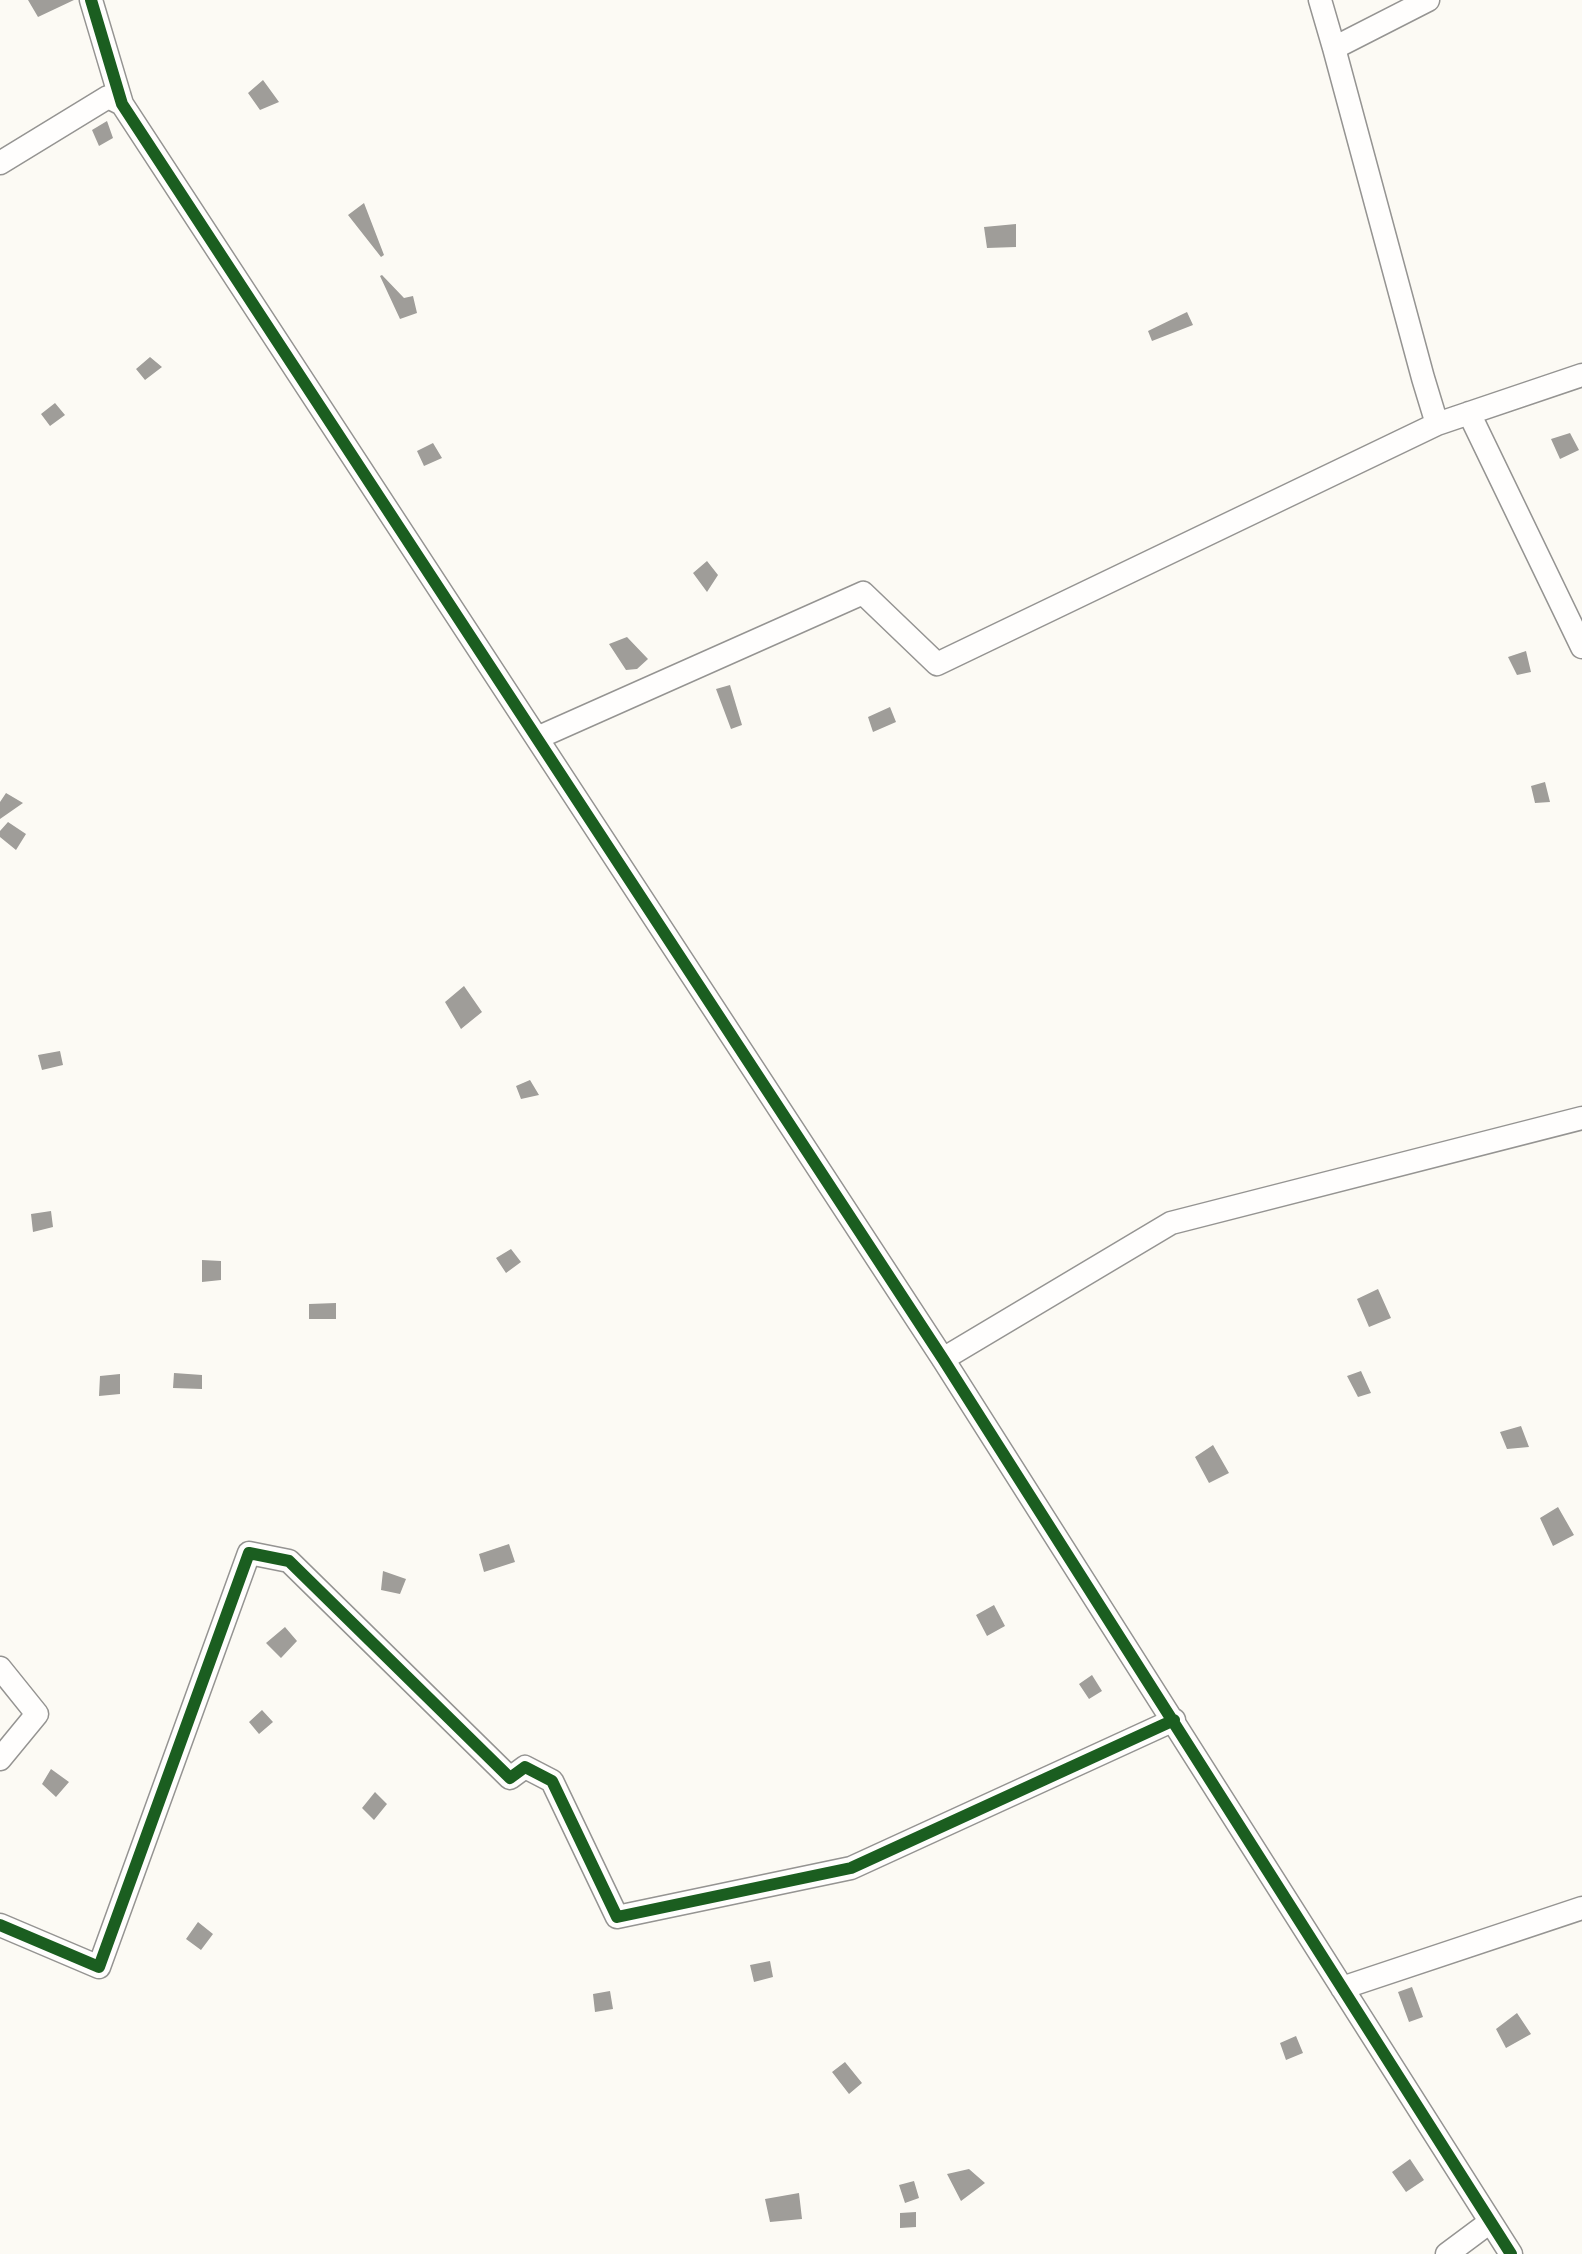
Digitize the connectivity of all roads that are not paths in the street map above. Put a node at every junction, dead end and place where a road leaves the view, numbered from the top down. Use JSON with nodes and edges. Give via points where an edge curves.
{"nodes":[{"id":1,"x":91,"y":0,"type":"edge"},
{"id":2,"x":1320,"y":0,"type":"edge"},
{"id":3,"x":1428,"y":0,"type":"edge"},
{"id":4,"x":1334,"y":48,"type":"junction"},
{"id":5,"x":122,"y":104,"type":"junction"},
{"id":6,"x":0,"y":163,"type":"edge"},
{"id":7,"x":1582,"y":375,"type":"edge"},
{"id":8,"x":1469,"y":413,"type":"junction"},
{"id":9,"x":1437,"y":424,"type":"junction"},
{"id":10,"x":1582,"y":647,"type":"edge"},
{"id":11,"x":537,"y":738,"type":"junction"},
{"id":12,"x":1582,"y":1118,"type":"edge"},
{"id":13,"x":943,"y":1359,"type":"junction"},
{"id":14,"x":0,"y":1668,"type":"edge"},
{"id":15,"x":1174,"y":1720,"type":"junction"},
{"id":16,"x":0,"y":1759,"type":"edge"},
{"id":17,"x":1582,"y":1908,"type":"edge"},
{"id":18,"x":0,"y":1925,"type":"edge"},
{"id":19,"x":1342,"y":1988,"type":"junction"},
{"id":20,"x":1490,"y":2222,"type":"junction"},
{"id":21,"x":1447,"y":2254,"type":"edge"},
{"id":22,"x":1511,"y":2254,"type":"edge"}],
"edges":[{"from":1,"to":5,"type":"street"},
{"from":2,"to":4,"type":"street"},
{"from":3,"to":4,"type":"street"},
{"from":4,"to":9,"type":"street"},
{"from":5,"to":6,"type":"street","via":[[108,97]]},
{"from":5,"to":11,"type":"street"},
{"from":7,"to":8,"type":"street"},
{"from":8,"to":9,"type":"street"},
{"from":8,"to":10,"type":"street"},
{"from":9,"to":11,"type":"street","via":[[937,664],[863,593]]},
{"from":11,"to":13,"type":"street"},
{"from":12,"to":13,"type":"street","via":[[1171,1223]]},
{"from":13,"to":15,"type":"street"},
{"from":14,"to":16,"type":"street","via":[[37,1714]]},
{"from":15,"to":18,"type":"street","via":[[851,1868],[617,1917],[552,1781],[525,1767],[510,1778],[289,1561],[249,1553],[99,1967]]},
{"from":15,"to":19,"type":"street"},
{"from":17,"to":19,"type":"street"},
{"from":19,"to":20,"type":"street"},
{"from":20,"to":21,"type":"street"},
{"from":20,"to":22,"type":"street"}]}
